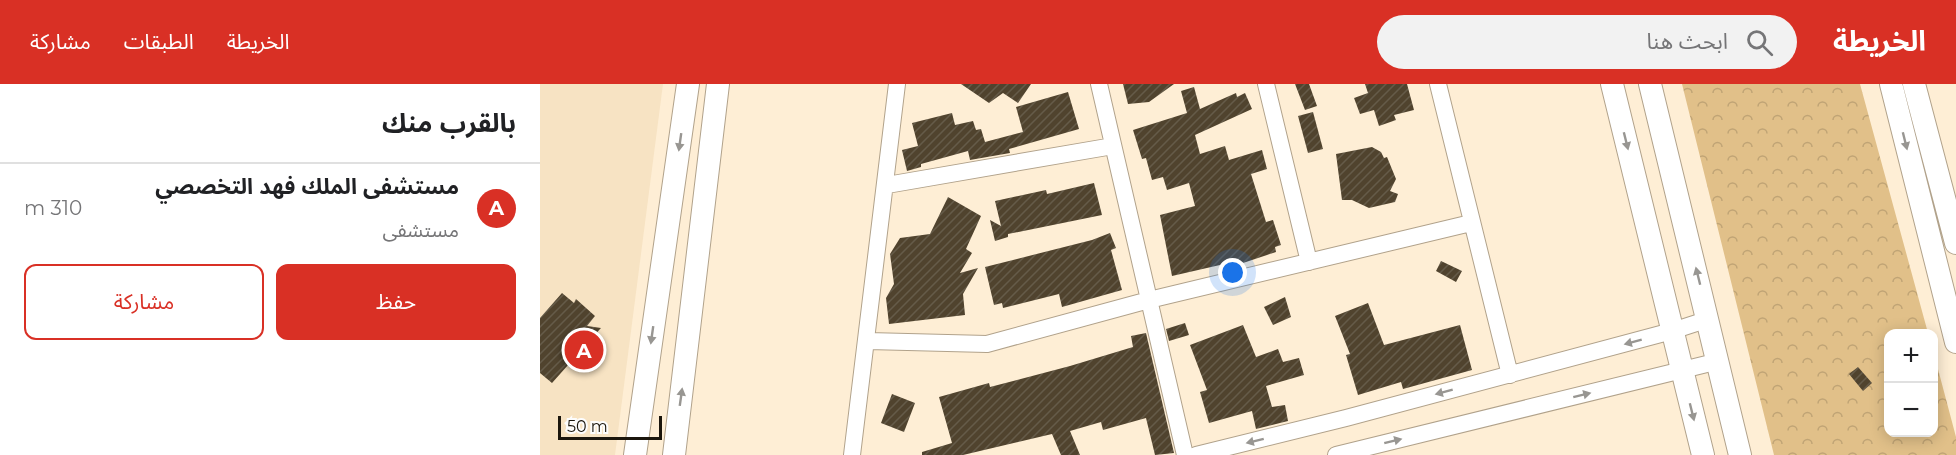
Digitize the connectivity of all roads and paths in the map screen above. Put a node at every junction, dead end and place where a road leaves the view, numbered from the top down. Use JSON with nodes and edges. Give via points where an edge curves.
{"nodes":[{"id":1,"x":688,"y":84,"type":"edge"},
{"id":2,"x":718,"y":84,"type":"edge"},
{"id":3,"x":897,"y":84,"type":"edge"},
{"id":4,"x":1099,"y":84,"type":"edge"},
{"id":5,"x":1266,"y":84,"type":"edge"},
{"id":6,"x":1438,"y":84,"type":"edge"},
{"id":7,"x":1612,"y":84,"type":"edge"},
{"id":8,"x":1650,"y":84,"type":"edge"},
{"id":9,"x":1891,"y":84,"type":"edge"},
{"id":10,"x":1914,"y":84,"type":"edge"},
{"id":11,"x":1113,"y":146,"type":"junction"},
{"id":12,"x":887,"y":185,"type":"junction"},
{"id":13,"x":1953,"y":215,"type":"edge"},
{"id":14,"x":1471,"y":223,"type":"junction"},
{"id":15,"x":1956,"y":243,"type":"edge"},
{"id":16,"x":1309,"y":262,"type":"junction"},
{"id":17,"x":1149,"y":300,"type":"junction"},
{"id":18,"x":1709,"y":319,"type":"junction"},
{"id":19,"x":1672,"y":331,"type":"junction"},
{"id":20,"x":868,"y":341,"type":"junction"},
{"id":21,"x":1956,"y":342,"type":"edge"},
{"id":22,"x":1719,"y":361,"type":"junction"},
{"id":23,"x":1682,"y":370,"type":"junction"},
{"id":24,"x":1510,"y":375,"type":"junction"},
{"id":25,"x":1363,"y":452,"type":"edge"},
{"id":26,"x":635,"y":455,"type":"edge"},
{"id":27,"x":674,"y":455,"type":"edge"},
{"id":28,"x":852,"y":455,"type":"edge"},
{"id":29,"x":1185,"y":455,"type":"edge"},
{"id":30,"x":1196,"y":455,"type":"edge"},
{"id":31,"x":1336,"y":455,"type":"edge"},
{"id":32,"x":1703,"y":455,"type":"edge"},
{"id":33,"x":1740,"y":455,"type":"edge"}],
"edges":[{"from":1,"to":26,"type":"street","one_way":true},
{"from":27,"to":2,"type":"street","one_way":true},
{"from":3,"to":12,"type":"street"},
{"from":4,"to":11,"type":"street"},
{"from":5,"to":16,"type":"street"},
{"from":6,"to":14,"type":"street"},
{"from":7,"to":19,"type":"street","one_way":true},
{"from":18,"to":8,"type":"street","one_way":true},
{"from":9,"to":21,"type":"street","one_way":true},
{"from":10,"to":13,"type":"street"},
{"from":11,"to":12,"type":"street"},
{"from":11,"to":17,"type":"street"},
{"from":12,"to":20,"type":"street"},
{"from":13,"to":15,"type":"street"},
{"from":14,"to":16,"type":"street"},
{"from":14,"to":24,"type":"street"},
{"from":16,"to":17,"type":"street"},
{"from":17,"to":20,"type":"street","via":[[987,344]]},
{"from":17,"to":29,"type":"street"},
{"from":18,"to":19,"type":"street"},
{"from":18,"to":22,"type":"street"},
{"from":19,"to":23,"type":"street"},
{"from":19,"to":24,"type":"street","one_way":true},
{"from":20,"to":28,"type":"street"},
{"from":22,"to":23,"type":"street"},
{"from":22,"to":33,"type":"street"},
{"from":25,"to":23,"type":"street","one_way":true},
{"from":23,"to":32,"type":"street","one_way":true},
{"from":24,"to":30,"type":"street","one_way":true},
{"from":25,"to":31,"type":"street"}]}
